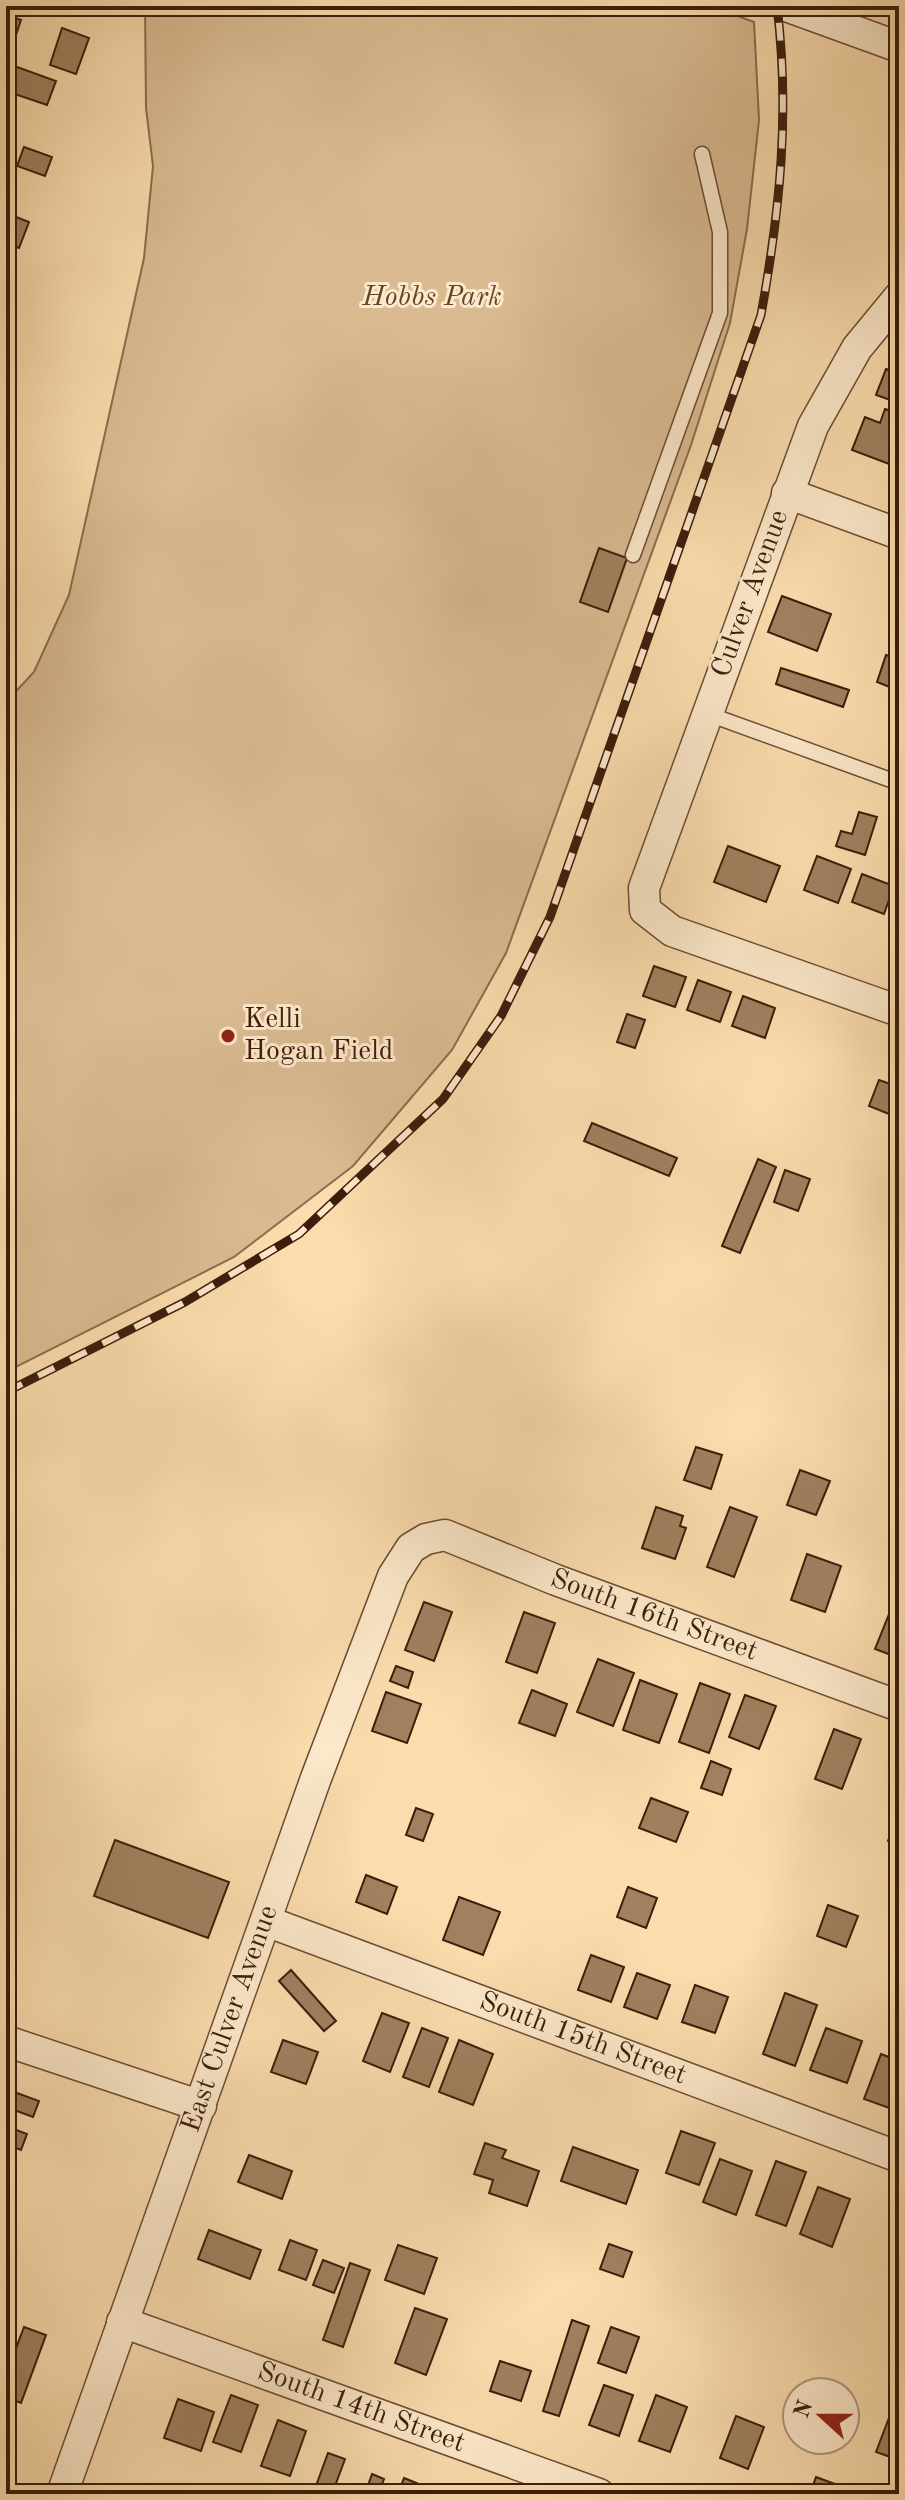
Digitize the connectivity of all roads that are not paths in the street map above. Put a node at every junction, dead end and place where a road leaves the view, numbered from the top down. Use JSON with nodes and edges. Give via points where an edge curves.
{"nodes":[{"id":1,"x":786,"y":6,"type":"edge"},
{"id":2,"x":899,"y":47,"type":"edge"},
{"id":3,"x":702,"y":154,"type":"dead end"},
{"id":4,"x":899,"y":297,"type":"edge"},
{"id":5,"x":787,"y":493,"type":"junction"},
{"id":6,"x":899,"y":534,"type":"edge"},
{"id":7,"x":633,"y":555,"type":"dead end"},
{"id":8,"x":708,"y":714,"type":"junction"},
{"id":9,"x":899,"y":783,"type":"edge"},
{"id":10,"x":899,"y":1011,"type":"edge"},
{"id":11,"x":411,"y":1548,"type":"joint"},
{"id":12,"x":899,"y":1706,"type":"edge"},
{"id":13,"x":266,"y":1921,"type":"junction"},
{"id":14,"x":6,"y":2041,"type":"edge"},
{"id":15,"x":201,"y":2106,"type":"junction"},
{"id":16,"x":899,"y":2157,"type":"edge"},
{"id":17,"x":122,"y":2322,"type":"junction"},
{"id":18,"x":62,"y":2494,"type":"edge"},
{"id":19,"x":599,"y":2494,"type":"edge"}],
"edges":[{"from":1,"to":2,"type":"street"},
{"from":3,"to":7,"type":"lane","via":[[720,232],[720,313]]},
{"from":4,"to":5,"type":"street","name":"Culver Avenue","via":[[857,348],[829,394]]},
{"from":5,"to":6,"type":"street"},
{"from":5,"to":8,"type":"street","name":"Culver Avenue"},
{"from":8,"to":9,"type":"lane"},
{"from":8,"to":10,"type":"street","name":"Culver Avenue","via":[[644,888],[645,910],[672,931]]},
{"from":11,"to":12,"type":"street","name":"South 16th Street","via":[[445,1535]]},
{"from":11,"to":13,"type":"street","name":"East Culver Avenue","via":[[393,1576]]},
{"from":13,"to":15,"type":"street","name":"East Culver Avenue"},
{"from":13,"to":16,"type":"street","name":"South 15th Street"},
{"from":14,"to":15,"type":"street"},
{"from":15,"to":17,"type":"street","name":"East Culver Avenue"},
{"from":17,"to":18,"type":"street","name":"East Culver Avenue"},
{"from":17,"to":19,"type":"street","name":"South 14th Street"}]}
